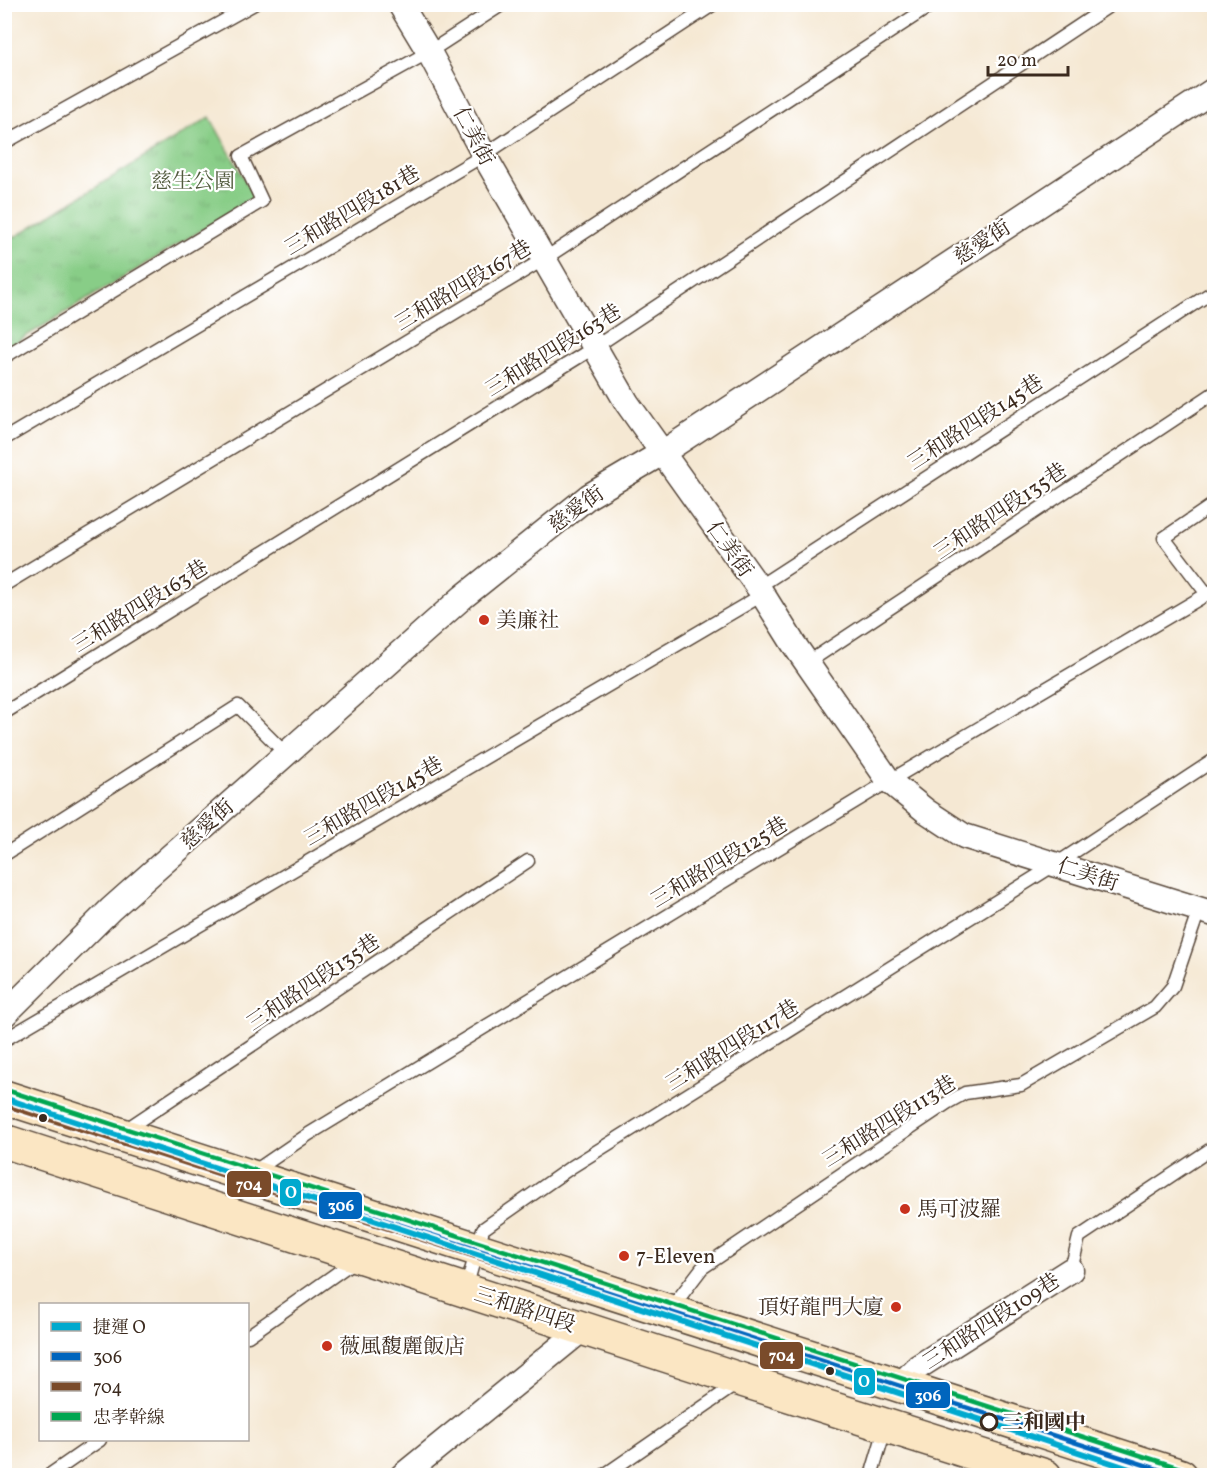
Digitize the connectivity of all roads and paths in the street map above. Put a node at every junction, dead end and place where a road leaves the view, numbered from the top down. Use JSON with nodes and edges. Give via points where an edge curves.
{"nodes":[{"id":1,"x":254,"y":4,"type":"edge"},
{"id":2,"x":400,"y":4,"type":"edge"},
{"id":3,"x":503,"y":4,"type":"edge"},
{"id":4,"x":714,"y":4,"type":"edge"},
{"id":5,"x":933,"y":4,"type":"edge"},
{"id":6,"x":1112,"y":4,"type":"edge"},
{"id":7,"x":429,"y":52,"type":"junction"},
{"id":8,"x":1215,"y":90,"type":"edge"},
{"id":9,"x":4,"y":143,"type":"edge"},
{"id":10,"x":483,"y":154,"type":"junction"},
{"id":11,"x":544,"y":259,"type":"junction"},
{"id":12,"x":1215,"y":291,"type":"edge"},
{"id":13,"x":595,"y":347,"type":"junction"},
{"id":14,"x":4,"y":357,"type":"edge"},
{"id":15,"x":1215,"y":393,"type":"edge"},
{"id":16,"x":4,"y":439,"type":"edge"},
{"id":17,"x":662,"y":453,"type":"junction"},
{"id":18,"x":1215,"y":504,"type":"edge"},
{"id":19,"x":4,"y":585,"type":"edge"},
{"id":20,"x":760,"y":591,"type":"junction"},
{"id":21,"x":1211,"y":592,"type":"edge"},
{"id":22,"x":807,"y":663,"type":"junction"},
{"id":23,"x":4,"y":712,"type":"edge"},
{"id":24,"x":286,"y":754,"type":"junction"},
{"id":25,"x":1215,"y":760,"type":"edge"},
{"id":26,"x":889,"y":781,"type":"junction"},
{"id":27,"x":4,"y":855,"type":"edge"},
{"id":28,"x":528,"y":861,"type":"dead end"},
{"id":29,"x":1056,"y":864,"type":"junction"},
{"id":30,"x":1207,"y":912,"type":"edge"},
{"id":31,"x":4,"y":1015,"type":"edge"},
{"id":32,"x":4,"y":1040,"type":"edge"},
{"id":33,"x":4,"y":1097,"type":"edge"},
{"id":34,"x":119,"y":1134,"type":"junction"},
{"id":35,"x":4,"y":1141,"type":"edge"},
{"id":36,"x":1215,"y":1147,"type":"edge"},
{"id":37,"x":248,"y":1175,"type":"junction"},
{"id":38,"x":477,"y":1249,"type":"junction"},
{"id":39,"x":361,"y":1256,"type":"junction"},
{"id":40,"x":1071,"y":1270,"type":"joint"},
{"id":41,"x":466,"y":1289,"type":"junction"},
{"id":42,"x":670,"y":1311,"type":"junction"},
{"id":43,"x":584,"y":1328,"type":"junction"},
{"id":44,"x":249,"y":1335,"type":"edge"},
{"id":45,"x":742,"y":1380,"type":"junction"},
{"id":46,"x":900,"y":1384,"type":"junction"},
{"id":47,"x":886,"y":1424,"type":"junction"},
{"id":48,"x":99,"y":1441,"type":"edge"},
{"id":49,"x":48,"y":1476,"type":"edge"},
{"id":50,"x":402,"y":1476,"type":"edge"},
{"id":51,"x":603,"y":1476,"type":"edge"},
{"id":52,"x":871,"y":1476,"type":"edge"},
{"id":53,"x":1046,"y":1476,"type":"edge"},
{"id":54,"x":1181,"y":1476,"type":"edge"}],
"edges":[{"from":1,"to":9,"type":"lane"},
{"from":2,"to":7,"type":"street","name":"仁美街"},
{"from":3,"to":7,"type":"lane"},
{"from":4,"to":10,"type":"lane","name":"三和路四段181巷"},
{"from":5,"to":11,"type":"lane","name":"三和路四段167巷"},
{"from":6,"to":13,"type":"lane","name":"三和路四段163巷"},
{"from":7,"to":10,"type":"street","name":"仁美街"},
{"from":7,"to":14,"type":"lane","via":[[241,156],[262,201]]},
{"from":8,"to":17,"type":"street","name":"慈愛街"},
{"from":10,"to":11,"type":"street","name":"仁美街"},
{"from":10,"to":16,"type":"lane","name":"三和路四段181巷"},
{"from":11,"to":13,"type":"street","name":"仁美街"},
{"from":11,"to":19,"type":"lane","name":"三和路四段167巷"},
{"from":12,"to":20,"type":"lane","name":"三和路四段145巷"},
{"from":13,"to":17,"type":"street","name":"仁美街","via":[[627,404]]},
{"from":13,"to":23,"type":"lane","name":"三和路四段163巷"},
{"from":15,"to":22,"type":"lane","name":"三和路四段135巷"},
{"from":17,"to":20,"type":"street","name":"仁美街"},
{"from":17,"to":24,"type":"street","name":"慈愛街","via":[[590,496],[463,597]]},
{"from":18,"to":21,"type":"lane","via":[[1164,538]]},
{"from":20,"to":22,"type":"street","name":"仁美街"},
{"from":20,"to":32,"type":"lane","name":"三和路四段145巷"},
{"from":21,"to":26,"type":"lane","name":"三和路四段125巷"},
{"from":22,"to":26,"type":"street","name":"仁美街"},
{"from":24,"to":27,"type":"lane","via":[[238,706]]},
{"from":24,"to":31,"type":"street","name":"慈愛街","via":[[111,909]]},
{"from":25,"to":29,"type":"lane","name":"三和路四段117巷"},
{"from":26,"to":29,"type":"street","name":"仁美街","via":[[964,836]]},
{"from":26,"to":37,"type":"lane","name":"三和路四段125巷"},
{"from":28,"to":34,"type":"lane","name":"三和路四段135巷"},
{"from":29,"to":30,"type":"street","name":"仁美街"},
{"from":29,"to":38,"type":"lane","name":"三和路四段117巷","via":[[570,1168],[483,1229]]},
{"from":30,"to":42,"type":"lane","name":"三和路四段113巷","via":[[1173,986],[1155,1007],[1021,1085],[965,1093],[947,1103],[702,1268]]},
{"from":33,"to":34,"type":"main road","name":"三和路四段"},
{"from":34,"to":37,"type":"main road","name":"三和路四段"},
{"from":35,"to":39,"type":"main road","name":"三和路四段"},
{"from":36,"to":40,"type":"lane","name":"三和路四段109巷","via":[[1079,1237]]},
{"from":37,"to":38,"type":"main road","name":"三和路四段"},
{"from":38,"to":41,"type":"lane","name":"三和路四段117巷"},
{"from":38,"to":42,"type":"main road","name":"三和路四段"},
{"from":39,"to":41,"type":"main road","name":"三和路四段"},
{"from":39,"to":44,"type":"lane"},
{"from":40,"to":46,"type":"street","name":"三和路四段109巷","via":[[918,1367]]},
{"from":41,"to":43,"type":"main road","name":"三和路四段"},
{"from":42,"to":46,"type":"main road","name":"三和路四段"},
{"from":43,"to":45,"type":"main road","name":"三和路四段"},
{"from":43,"to":50,"type":"street"},
{"from":45,"to":47,"type":"main road","name":"三和路四段"},
{"from":45,"to":51,"type":"lane"},
{"from":46,"to":54,"type":"main road","name":"三和路四段"},
{"from":47,"to":52,"type":"lane"},
{"from":47,"to":53,"type":"main road","name":"三和路四段"},
{"from":48,"to":49,"type":"lane"}]}
